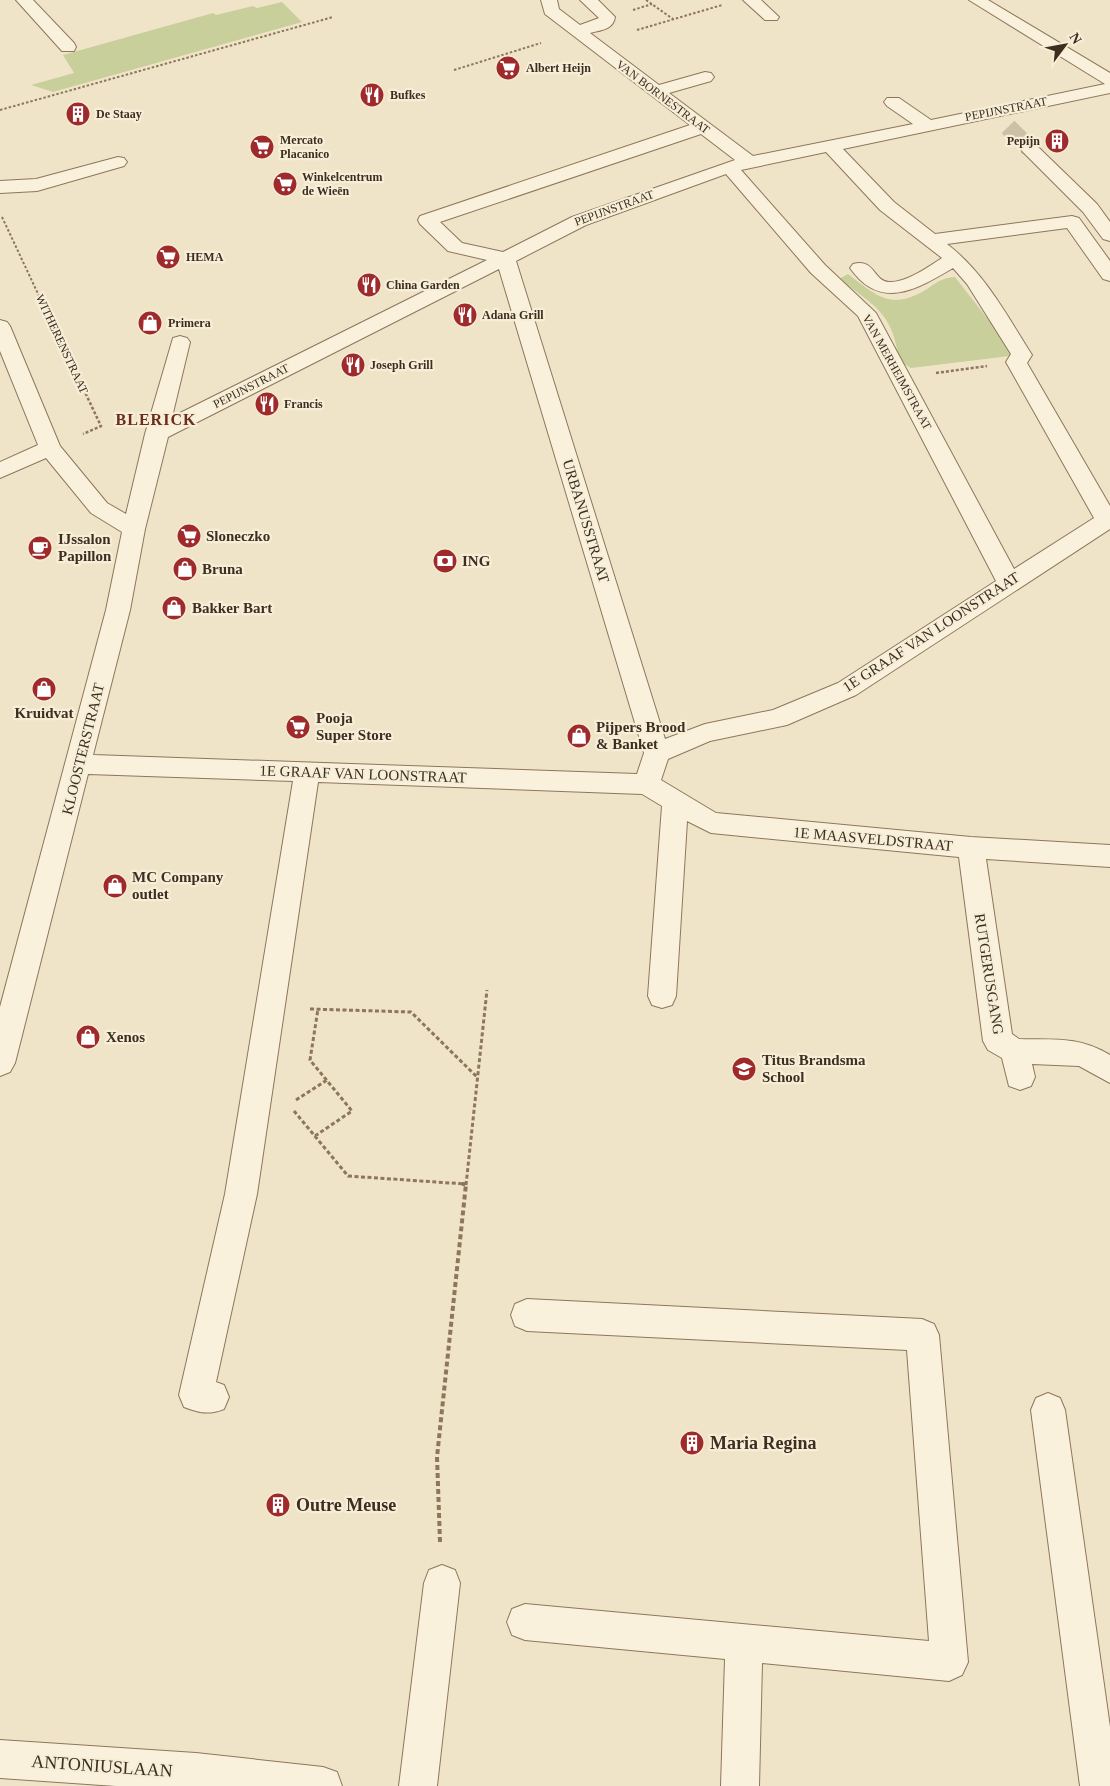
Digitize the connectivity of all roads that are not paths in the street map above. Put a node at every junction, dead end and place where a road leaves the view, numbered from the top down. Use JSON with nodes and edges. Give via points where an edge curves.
{"nodes":[{"id":1,"x":24,"y":0,"type":"edge"},
{"id":2,"x":548,"y":0,"type":"edge"},
{"id":3,"x":588,"y":0,"type":"edge"},
{"id":4,"x":751,"y":0,"type":"edge"},
{"id":5,"x":977,"y":0,"type":"edge"},
{"id":6,"x":771,"y":17,"type":"dead end"},
{"id":7,"x":578,"y":32,"type":"junction"},
{"id":8,"x":68,"y":47,"type":"dead end"},
{"id":9,"x":705,"y":77,"type":"dead end"},
{"id":10,"x":1110,"y":80,"type":"edge"},
{"id":11,"x":1110,"y":88,"type":"edge"},
{"id":12,"x":656,"y":91,"type":"junction"},
{"id":13,"x":893,"y":102,"type":"dead end"},
{"id":14,"x":994,"y":112,"type":"junction"},
{"id":15,"x":926,"y":125,"type":"junction"},
{"id":16,"x":703,"y":127,"type":"junction"},
{"id":17,"x":1008,"y":127,"type":"tunnel mouth"},
{"id":18,"x":830,"y":146,"type":"junction"},
{"id":19,"x":1029,"y":148,"type":"tunnel mouth"},
{"id":20,"x":118,"y":162,"type":"dead end"},
{"id":21,"x":739,"y":165,"type":"junction"},
{"id":22,"x":0,"y":187,"type":"edge"},
{"id":23,"x":1110,"y":235,"type":"edge"},
{"id":24,"x":931,"y":240,"type":"junction"},
{"id":25,"x":505,"y":258,"type":"junction"},
{"id":26,"x":955,"y":259,"type":"junction"},
{"id":27,"x":860,"y":268,"type":"dead end"},
{"id":28,"x":1110,"y":275,"type":"edge"},
{"id":29,"x":0,"y":326,"type":"edge"},
{"id":30,"x":180,"y":342,"type":"dead end"},
{"id":31,"x":156,"y":434,"type":"junction"},
{"id":32,"x":50,"y":448,"type":"junction"},
{"id":33,"x":0,"y":470,"type":"edge"},
{"id":34,"x":1109,"y":519,"type":"edge"},
{"id":35,"x":134,"y":529,"type":"junction"},
{"id":36,"x":1009,"y":582,"type":"junction"},
{"id":37,"x":657,"y":753,"type":"junction"},
{"id":38,"x":79,"y":764,"type":"junction"},
{"id":39,"x":307,"y":772,"type":"junction"},
{"id":40,"x":646,"y":784,"type":"junction"},
{"id":41,"x":675,"y":802,"type":"junction"},
{"id":42,"x":971,"y":848,"type":"junction"},
{"id":43,"x":1110,"y":856,"type":"edge"},
{"id":44,"x":662,"y":996,"type":"dead end"},
{"id":45,"x":0,"y":1063,"type":"edge"},
{"id":46,"x":1110,"y":1070,"type":"edge"},
{"id":47,"x":527,"y":1315,"type":"dead end"},
{"id":48,"x":212,"y":1397,"type":"dead end"},
{"id":49,"x":1048,"y":1410,"type":"dead end"},
{"id":50,"x":442,"y":1583,"type":"road end"},
{"id":51,"x":525,"y":1622,"type":"dead end"},
{"id":52,"x":744,"y":1642,"type":"junction"},
{"id":53,"x":0,"y":1759,"type":"edge"},
{"id":54,"x":323,"y":1786,"type":"edge"},
{"id":55,"x":418,"y":1786,"type":"edge"},
{"id":56,"x":740,"y":1786,"type":"edge"},
{"id":57,"x":1099,"y":1786,"type":"edge"}],
"edges":[{"from":1,"to":8,"type":"street"},
{"from":2,"to":7,"type":"street","name":"VAN BORNESTRAAT","via":[[551,11]]},
{"from":3,"to":7,"type":"street","via":[[607,17],[606,23]]},
{"from":4,"to":6,"type":"street"},
{"from":5,"to":10,"type":"street"},
{"from":7,"to":12,"type":"street","name":"VAN BORNESTRAAT"},
{"from":9,"to":12,"type":"street"},
{"from":11,"to":14,"type":"street","name":"PEPIJNSTRAAT"},
{"from":12,"to":16,"type":"street","name":"VAN BORNESTRAAT"},
{"from":13,"to":15,"type":"street"},
{"from":14,"to":15,"type":"street","name":"PEPIJNSTRAAT"},
{"from":14,"to":17,"type":"street"},
{"from":15,"to":18,"type":"street","name":"PEPIJNSTRAAT"},
{"from":16,"to":21,"type":"street","name":"VAN BORNESTRAAT"},
{"from":16,"to":25,"type":"street","via":[[427,220],[455,247]]},
{"from":18,"to":21,"type":"street","name":"PEPIJNSTRAAT"},
{"from":18,"to":24,"type":"street","via":[[887,206]]},
{"from":19,"to":23,"type":"street","via":[[1090,208]]},
{"from":20,"to":22,"type":"street","via":[[37,185]]},
{"from":21,"to":25,"type":"street","name":"PEPIJNSTRAAT","via":[[579,220]]},
{"from":21,"to":36,"type":"street","name":"VAN MERHEIMSTRAAT","via":[[818,269],[866,313]]},
{"from":24,"to":26,"type":"street"},
{"from":24,"to":28,"type":"street","via":[[1072,222]]},
{"from":25,"to":31,"type":"street","name":"PEPIJNSTRAAT"},
{"from":25,"to":37,"type":"street","name":"URBANUSSTRAAT"},
{"from":26,"to":27,"type":"street","via":[[904,286],[889,289],[878,286]]},
{"from":26,"to":34,"type":"street","via":[[975,281],[1022,354],[1016,362]]},
{"from":29,"to":32,"type":"street"},
{"from":30,"to":31,"type":"street","name":"KLOOSTERSTRAAT"},
{"from":31,"to":35,"type":"street","name":"KLOOSTERSTRAAT"},
{"from":32,"to":33,"type":"street"},
{"from":32,"to":35,"type":"street","via":[[99,508]]},
{"from":34,"to":36,"type":"street","name":"1E GRAAF VAN LOONSTRAAT"},
{"from":35,"to":38,"type":"street","name":"KLOOSTERSTRAAT","via":[[118,610]]},
{"from":36,"to":37,"type":"street","name":"1E GRAAF VAN LOONSTRAAT","via":[[847,689],[778,718],[705,733]]},
{"from":37,"to":40,"type":"street"},
{"from":38,"to":39,"type":"street","name":"1E GRAAF VAN LOONSTRAAT"},
{"from":38,"to":45,"type":"street","name":"KLOOSTERSTRAAT"},
{"from":39,"to":40,"type":"street","name":"1E GRAAF VAN LOONSTRAAT"},
{"from":39,"to":48,"type":"street","via":[[241,1194],[196,1395]]},
{"from":40,"to":41,"type":"street","name":"1E MAASVELDSTRAAT"},
{"from":41,"to":42,"type":"street","name":"1E MAASVELDSTRAAT","via":[[711,824]]},
{"from":41,"to":44,"type":"street"},
{"from":42,"to":43,"type":"street","name":"1E MAASVELDSTRAAT"},
{"from":42,"to":46,"type":"street","name":"RUTGERUSGANG","via":[[998,1040],[1018,1064],[1084,1054]]},
{"from":47,"to":52,"type":"street","via":[[922,1335],[949,1662]]},
{"from":49,"to":57,"type":"street"},
{"from":50,"to":55,"type":"street"},
{"from":51,"to":52,"type":"street"},
{"from":52,"to":56,"type":"street"},
{"from":53,"to":54,"type":"street","name":"ANTONIUSLAAN","via":[[196,1772]]}]}
